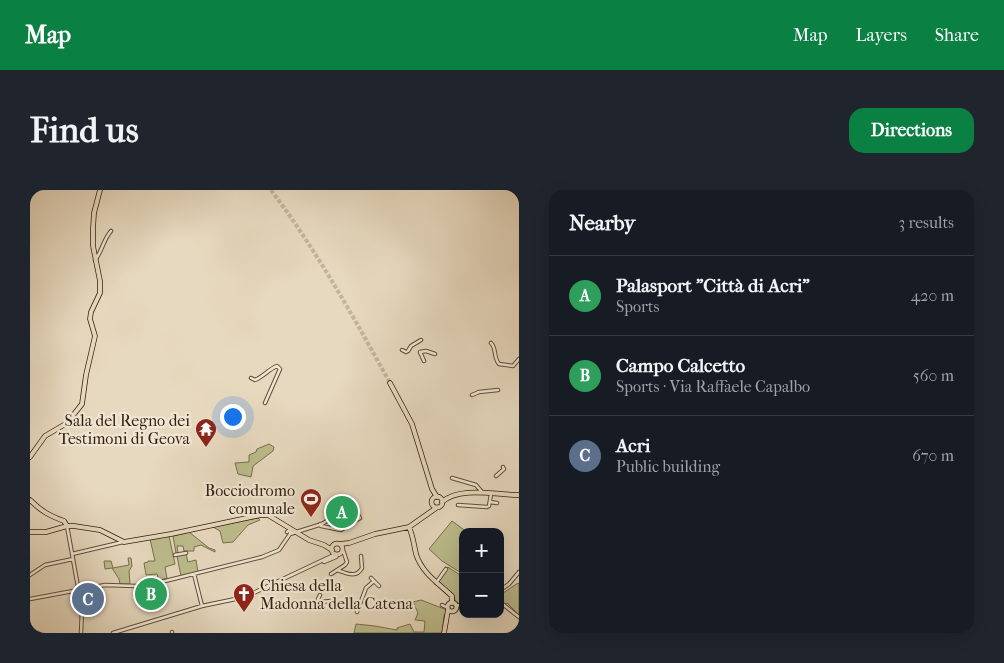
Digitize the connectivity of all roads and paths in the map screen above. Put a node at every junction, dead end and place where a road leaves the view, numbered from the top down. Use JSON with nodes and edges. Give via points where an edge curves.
{"nodes":[{"id":1,"x":100,"y":190,"type":"edge"},
{"id":2,"x":111,"y":231,"type":"dead end"},
{"id":3,"x":95,"y":260,"type":"junction"},
{"id":4,"x":421,"y":340,"type":"dead end"},
{"id":5,"x":490,"y":343,"type":"dead end"},
{"id":6,"x":402,"y":350,"type":"dead end"},
{"id":7,"x":435,"y":354,"type":"dead end"},
{"id":8,"x":519,"y":359,"type":"edge"},
{"id":9,"x":424,"y":360,"type":"dead end"},
{"id":10,"x":251,"y":378,"type":"dead end"},
{"id":11,"x":390,"y":383,"type":"tunnel mouth"},
{"id":12,"x":498,"y":390,"type":"dead end"},
{"id":13,"x":472,"y":395,"type":"dead end"},
{"id":14,"x":265,"y":403,"type":"dead end"},
{"id":15,"x":30,"y":456,"type":"edge"},
{"id":16,"x":504,"y":467,"type":"dead end"},
{"id":17,"x":496,"y":476,"type":"dead end"},
{"id":18,"x":452,"y":478,"type":"dead end"},
{"id":19,"x":483,"y":494,"type":"junction"},
{"id":20,"x":490,"y":494,"type":"junction"},
{"id":21,"x":518,"y":496,"type":"edge"},
{"id":22,"x":436,"y":497,"type":"junction"},
{"id":23,"x":447,"y":498,"type":"junction"},
{"id":24,"x":30,"y":500,"type":"edge"},
{"id":25,"x":442,"y":502,"type":"junction"},
{"id":26,"x":490,"y":502,"type":"junction"},
{"id":27,"x":497,"y":503,"type":"dead end"},
{"id":28,"x":432,"y":504,"type":"junction"},
{"id":29,"x":458,"y":506,"type":"dead end"},
{"id":30,"x":436,"y":508,"type":"junction"},
{"id":31,"x":356,"y":512,"type":"dead end"},
{"id":32,"x":426,"y":516,"type":"junction"},
{"id":33,"x":333,"y":517,"type":"dead end"},
{"id":34,"x":320,"y":524,"type":"junction"},
{"id":35,"x":67,"y":526,"type":"junction"},
{"id":36,"x":409,"y":527,"type":"junction"},
{"id":37,"x":30,"y":532,"type":"edge"},
{"id":38,"x":289,"y":532,"type":"junction"},
{"id":39,"x":297,"y":532,"type":"junction"},
{"id":40,"x":124,"y":542,"type":"junction"},
{"id":41,"x":349,"y":543,"type":"junction"},
{"id":42,"x":334,"y":544,"type":"junction"},
{"id":43,"x":340,"y":544,"type":"junction"},
{"id":44,"x":324,"y":545,"type":"junction"},
{"id":45,"x":186,"y":552,"type":"dead end"},
{"id":46,"x":338,"y":552,"type":"junction"},
{"id":47,"x":72,"y":554,"type":"junction"},
{"id":48,"x":175,"y":555,"type":"dead end"},
{"id":49,"x":361,"y":556,"type":"dead end"},
{"id":50,"x":73,"y":559,"type":"junction"},
{"id":51,"x":316,"y":564,"type":"junction"},
{"id":52,"x":446,"y":569,"type":"dead end"},
{"id":53,"x":337,"y":570,"type":"junction"},
{"id":54,"x":519,"y":572,"type":"edge"},
{"id":55,"x":194,"y":574,"type":"junction"},
{"id":56,"x":331,"y":574,"type":"dead end"},
{"id":57,"x":30,"y":575,"type":"edge"},
{"id":58,"x":436,"y":583,"type":"junction"},
{"id":59,"x":379,"y":586,"type":"dead end"},
{"id":60,"x":504,"y":587,"type":"edge"},
{"id":61,"x":79,"y":589,"type":"junction"},
{"id":62,"x":320,"y":595,"type":"dead end"},
{"id":63,"x":30,"y":599,"type":"edge"},
{"id":64,"x":331,"y":601,"type":"dead end"},
{"id":65,"x":504,"y":605,"type":"edge"},
{"id":66,"x":202,"y":606,"type":"junction"},
{"id":67,"x":459,"y":606,"type":"edge"},
{"id":68,"x":452,"y":607,"type":"junction"},
{"id":69,"x":358,"y":612,"type":"dead end"},
{"id":70,"x":519,"y":617,"type":"edge"},
{"id":71,"x":133,"y":628,"type":"junction"},
{"id":72,"x":30,"y":632,"type":"edge"},
{"id":73,"x":38,"y":633,"type":"edge"},
{"id":74,"x":82,"y":633,"type":"edge"},
{"id":75,"x":112,"y":633,"type":"edge"},
{"id":76,"x":134,"y":633,"type":"edge"},
{"id":77,"x":444,"y":633,"type":"edge"}],
"edges":[{"from":1,"to":3,"type":"main road","via":[[94,213]]},
{"from":2,"to":3,"type":"street"},
{"from":3,"to":15,"type":"main road","via":[[100,293],[91,312],[95,336],[82,404],[67,423],[45,436]]},
{"from":4,"to":6,"type":"street","via":[[408,351]]},
{"from":5,"to":8,"type":"street","via":[[499,364],[513,366]]},
{"from":7,"to":9,"type":"street","via":[[420,352]]},
{"from":10,"to":14,"type":"street","via":[[260,378],[278,366],[280,369]]},
{"from":11,"to":22,"type":"main road","via":[[412,424]]},
{"from":12,"to":13,"type":"street"},
{"from":16,"to":17,"type":"street"},
{"from":18,"to":19,"type":"street","via":[[476,485]]},
{"from":19,"to":20,"type":"main road"},
{"from":19,"to":23,"type":"main road","via":[[465,493]]},
{"from":20,"to":21,"type":"main road"},
{"from":20,"to":26,"type":"street"},
{"from":22,"to":23,"type":"main road"},
{"from":22,"to":25,"type":"main road"},
{"from":22,"to":28,"type":"main road"},
{"from":23,"to":25,"type":"main road"},
{"from":24,"to":35,"type":"main road"},
{"from":25,"to":30,"type":"main road"},
{"from":26,"to":27,"type":"street"},
{"from":26,"to":29,"type":"street","via":[[487,508]]},
{"from":28,"to":30,"type":"main road"},
{"from":28,"to":32,"type":"main road"},
{"from":30,"to":32,"type":"main road"},
{"from":31,"to":34,"type":"street","via":[[360,518],[341,530]]},
{"from":32,"to":36,"type":"main road"},
{"from":33,"to":34,"type":"street"},
{"from":34,"to":39,"type":"street"},
{"from":35,"to":37,"type":"main road","via":[[46,532]]},
{"from":35,"to":40,"type":"main road","via":[[100,530]]},
{"from":35,"to":47,"type":"street"},
{"from":36,"to":41,"type":"main road"},
{"from":36,"to":58,"type":"main road","via":[[417,555]]},
{"from":38,"to":39,"type":"main road"},
{"from":38,"to":40,"type":"main road","via":[[285,525],[268,515],[261,515]]},
{"from":38,"to":55,"type":"street","via":[[277,552]]},
{"from":39,"to":44,"type":"main road"},
{"from":40,"to":47,"type":"street"},
{"from":41,"to":43,"type":"main road"},
{"from":41,"to":46,"type":"main road"},
{"from":42,"to":43,"type":"main road"},
{"from":42,"to":44,"type":"main road"},
{"from":42,"to":46,"type":"main road"},
{"from":43,"to":46,"type":"main road"},
{"from":44,"to":46,"type":"main road"},
{"from":45,"to":48,"type":"street"},
{"from":46,"to":51,"type":"street"},
{"from":46,"to":51,"type":"street","via":[[332,560]]},
{"from":46,"to":53,"type":"street","via":[[345,556],[347,562]]},
{"from":47,"to":50,"type":"street"},
{"from":49,"to":53,"type":"street","via":[[359,573],[352,575]]},
{"from":50,"to":57,"type":"street","via":[[45,565]]},
{"from":50,"to":61,"type":"street"},
{"from":51,"to":66,"type":"street","via":[[245,598]]},
{"from":52,"to":58,"type":"street"},
{"from":53,"to":56,"type":"street"},
{"from":54,"to":60,"type":"street"},
{"from":55,"to":61,"type":"street","via":[[149,585]]},
{"from":55,"to":66,"type":"street"},
{"from":58,"to":68,"type":"main road","via":[[452,596]]},
{"from":59,"to":69,"type":"street","via":[[373,580],[366,588]]},
{"from":61,"to":63,"type":"street"},
{"from":61,"to":74,"type":"street"},
{"from":62,"to":64,"type":"street","via":[[320,602]]},
{"from":65,"to":70,"type":"street"},
{"from":66,"to":71,"type":"street"},
{"from":67,"to":68,"type":"street"},
{"from":68,"to":77,"type":"main road"},
{"from":71,"to":75,"type":"street"},
{"from":71,"to":76,"type":"street"},
{"from":72,"to":73,"type":"street"}]}
